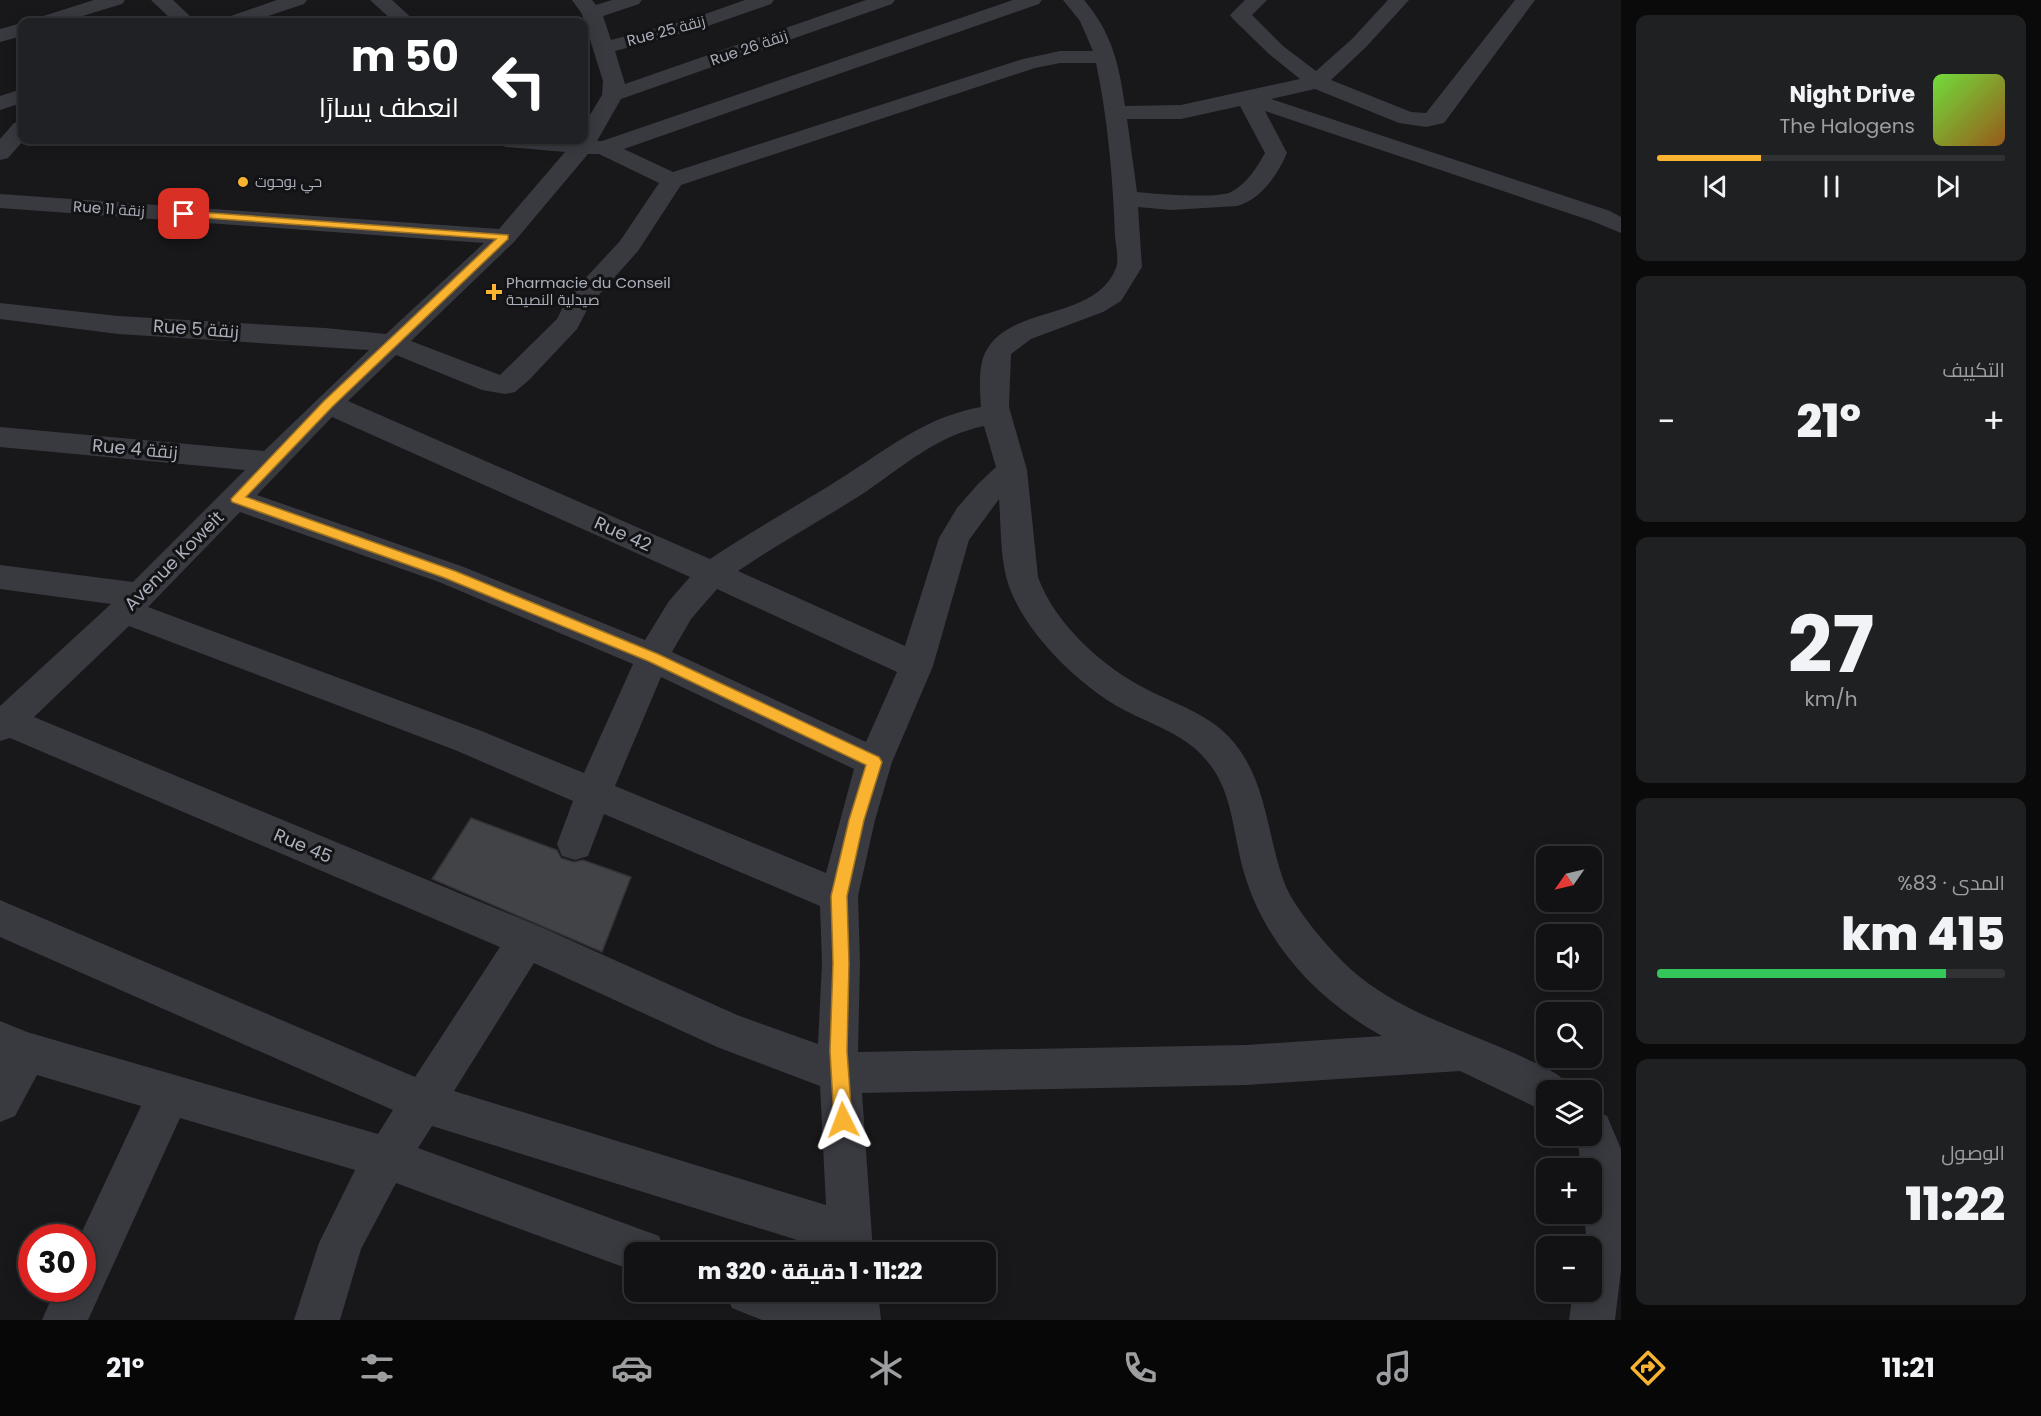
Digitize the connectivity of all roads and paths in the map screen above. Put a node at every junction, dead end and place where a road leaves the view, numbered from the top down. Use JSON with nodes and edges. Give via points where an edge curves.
{"nodes":[{"id":1,"x":115,"y":0,"type":"edge"},
{"id":2,"x":161,"y":0,"type":"edge"},
{"id":3,"x":297,"y":0,"type":"edge"},
{"id":4,"x":381,"y":0,"type":"edge"},
{"id":5,"x":632,"y":0,"type":"edge"},
{"id":6,"x":764,"y":0,"type":"edge"},
{"id":7,"x":885,"y":0,"type":"edge"},
{"id":8,"x":1032,"y":0,"type":"edge"},
{"id":9,"x":1073,"y":0,"type":"edge"},
{"id":10,"x":1257,"y":0,"type":"edge"},
{"id":11,"x":1399,"y":0,"type":"edge"},
{"id":12,"x":1525,"y":0,"type":"edge"},
{"id":13,"x":587,"y":6,"type":"edge"},
{"id":14,"x":57,"y":18,"type":"edge"},
{"id":15,"x":181,"y":18,"type":"edge"},
{"id":16,"x":248,"y":18,"type":"edge"},
{"id":17,"x":401,"y":18,"type":"edge"},
{"id":18,"x":18,"y":30,"type":"edge"},
{"id":19,"x":0,"y":36,"type":"edge"},
{"id":20,"x":603,"y":48,"type":"junction"},
{"id":21,"x":1105,"y":57,"type":"junction"},
{"id":22,"x":1317,"y":82,"type":"junction"},
{"id":23,"x":613,"y":95,"type":"junction"},
{"id":24,"x":18,"y":98,"type":"edge"},
{"id":25,"x":1247,"y":98,"type":"junction"},
{"id":26,"x":0,"y":105,"type":"edge"},
{"id":27,"x":18,"y":107,"type":"edge"},
{"id":28,"x":1115,"y":113,"type":"junction"},
{"id":29,"x":18,"y":133,"type":"edge"},
{"id":30,"x":564,"y":144,"type":"edge"},
{"id":31,"x":593,"y":147,"type":"junction"},
{"id":32,"x":0,"y":153,"type":"edge"},
{"id":33,"x":672,"y":180,"type":"junction"},
{"id":34,"x":1126,"y":198,"type":"junction"},
{"id":35,"x":0,"y":201,"type":"edge"},
{"id":36,"x":1621,"y":226,"type":"edge"},
{"id":37,"x":505,"y":237,"type":"junction"},
{"id":38,"x":0,"y":311,"type":"edge"},
{"id":39,"x":393,"y":344,"type":"junction"},
{"id":40,"x":328,"y":404,"type":"junction"},
{"id":41,"x":996,"y":414,"type":"junction"},
{"id":42,"x":0,"y":437,"type":"edge"},
{"id":43,"x":270,"y":462,"type":"junction"},
{"id":44,"x":1012,"y":470,"type":"junction"},
{"id":45,"x":237,"y":499,"type":"junction"},
{"id":46,"x":712,"y":573,"type":"junction"},
{"id":47,"x":0,"y":577,"type":"edge"},
{"id":48,"x":131,"y":603,"type":"junction"},
{"id":49,"x":653,"y":658,"type":"junction"},
{"id":50,"x":916,"y":666,"type":"junction"},
{"id":51,"x":4,"y":724,"type":"edge"},
{"id":52,"x":874,"y":762,"type":"junction"},
{"id":53,"x":595,"y":795,"type":"junction"},
{"id":54,"x":575,"y":844,"type":"dead end"},
{"id":55,"x":839,"y":896,"type":"junction"},
{"id":56,"x":0,"y":918,"type":"edge"},
{"id":57,"x":527,"y":940,"type":"junction"},
{"id":58,"x":14,"y":1046,"type":"edge"},
{"id":59,"x":1462,"y":1051,"type":"junction"},
{"id":60,"x":840,"y":1073,"type":"junction"},
{"id":61,"x":1536,"y":1085,"type":"edge"},
{"id":62,"x":169,"y":1094,"type":"junction"},
{"id":63,"x":0,"y":1101,"type":"edge"},
{"id":64,"x":423,"y":1102,"type":"junction"},
{"id":65,"x":1598,"y":1146,"type":"edge"},
{"id":66,"x":387,"y":1158,"type":"junction"},
{"id":67,"x":845,"y":1242,"type":"edge"},
{"id":68,"x":851,"y":1242,"type":"edge"},
{"id":69,"x":624,"y":1245,"type":"edge"},
{"id":70,"x":96,"y":1251,"type":"edge"},
{"id":71,"x":73,"y":1302,"type":"edge"},
{"id":72,"x":775,"y":1302,"type":"edge"},
{"id":73,"x":856,"y":1302,"type":"edge"},
{"id":74,"x":65,"y":1320,"type":"edge"},
{"id":75,"x":316,"y":1320,"type":"edge"},
{"id":76,"x":824,"y":1320,"type":"edge"},
{"id":77,"x":858,"y":1320,"type":"edge"},
{"id":78,"x":1592,"y":1320,"type":"edge"}],
"edges":[{"from":1,"to":14,"type":"street"},
{"from":2,"to":15,"type":"street"},
{"from":3,"to":16,"type":"street"},
{"from":4,"to":17,"type":"street"},
{"from":5,"to":13,"type":"street"},
{"from":6,"to":20,"type":"street","name":"Rue 25 زنقة","via":[[698,23]]},
{"from":7,"to":23,"type":"street","name":"Rue 26 زنقة"},
{"from":8,"to":31,"type":"street"},
{"from":9,"to":21,"type":"street","via":[[1089,19]]},
{"from":10,"to":22,"type":"street","via":[[1240,15]]},
{"from":11,"to":22,"type":"street"},
{"from":12,"to":22,"type":"street","via":[[1436,118],[1407,118]]},
{"from":13,"to":20,"type":"street"},
{"from":18,"to":19,"type":"street"},
{"from":20,"to":23,"type":"street","via":[[614,81]]},
{"from":21,"to":28,"type":"street"},
{"from":21,"to":33,"type":"street","via":[[1060,57],[1030,63]]},
{"from":22,"to":25,"type":"street"},
{"from":23,"to":31,"type":"street","name":"Avenue Koweit"},
{"from":24,"to":26,"type":"street"},
{"from":25,"to":28,"type":"street","via":[[1182,112]]},
{"from":25,"to":34,"type":"street","via":[[1276,153],[1266,174],[1237,199],[1171,203]]},
{"from":25,"to":36,"type":"street"},
{"from":26,"to":27,"type":"street"},
{"from":28,"to":34,"type":"street"},
{"from":29,"to":32,"type":"street"},
{"from":30,"to":31,"type":"street"},
{"from":31,"to":33,"type":"street"},
{"from":31,"to":37,"type":"street","name":"Avenue Koweit"},
{"from":33,"to":39,"type":"street","name":"Rue 5 زنقة","via":[[629,246],[577,303],[568,323],[507,383],[492,383]]},
{"from":34,"to":41,"type":"street","via":[[1129,267],[1120,285],[1094,306],[1037,326],[1001,348],[997,355]]},
{"from":35,"to":37,"type":"street","name":"Rue 11 زنقة"},
{"from":37,"to":39,"type":"street","name":"Avenue Koweit"},
{"from":38,"to":39,"type":"street","name":"Rue 5 زنقة","via":[[118,325]]},
{"from":39,"to":40,"type":"street","name":"Avenue Koweit"},
{"from":40,"to":43,"type":"street","name":"Avenue Koweit"},
{"from":40,"to":46,"type":"street","name":"Rue 42"},
{"from":41,"to":44,"type":"street"},
{"from":41,"to":46,"type":"street","via":[[959,421],[928,435]]},
{"from":42,"to":43,"type":"street","name":"Rue 4 زنقة"},
{"from":43,"to":45,"type":"street","name":"Avenue Koweit"},
{"from":44,"to":50,"type":"street","via":[[988,492],[954,538]]},
{"from":44,"to":59,"type":"street","via":[[1017,544],[1023,580],[1034,606],[1111,685],[1200,731],[1219,750],[1245,792],[1267,887],[1323,970],[1367,1004]]},
{"from":45,"to":48,"type":"street","name":"Avenue Koweit"},
{"from":45,"to":49,"type":"street","via":[[450,574]]},
{"from":46,"to":49,"type":"street","via":[[680,610]]},
{"from":46,"to":50,"type":"street","name":"Rue 42"},
{"from":47,"to":48,"type":"street"},
{"from":48,"to":51,"type":"street","name":"Avenue Koweit"},
{"from":48,"to":53,"type":"street"},
{"from":49,"to":52,"type":"street"},
{"from":49,"to":53,"type":"street","via":[[607,758]]},
{"from":50,"to":52,"type":"street"},
{"from":51,"to":57,"type":"street","name":"Rue 45"},
{"from":52,"to":55,"type":"street"},
{"from":53,"to":54,"type":"street"},
{"from":53,"to":55,"type":"street"},
{"from":55,"to":60,"type":"street"},
{"from":56,"to":64,"type":"street"},
{"from":57,"to":60,"type":"street","name":"Rue 45","via":[[731,1033]]},
{"from":57,"to":64,"type":"street"},
{"from":58,"to":62,"type":"street"},
{"from":58,"to":63,"type":"street"},
{"from":59,"to":60,"type":"street","via":[[1247,1065]]},
{"from":59,"to":61,"type":"street"},
{"from":60,"to":68,"type":"street"},
{"from":62,"to":66,"type":"street"},
{"from":62,"to":70,"type":"street"},
{"from":64,"to":66,"type":"street"},
{"from":64,"to":67,"type":"street"},
{"from":65,"to":78,"type":"street","via":[[1610,1250],[1601,1250]]},
{"from":66,"to":69,"type":"street"},
{"from":66,"to":75,"type":"street","via":[[360,1202],[341,1244]]},
{"from":71,"to":74,"type":"street"},
{"from":72,"to":76,"type":"street"},
{"from":73,"to":77,"type":"street"}]}
